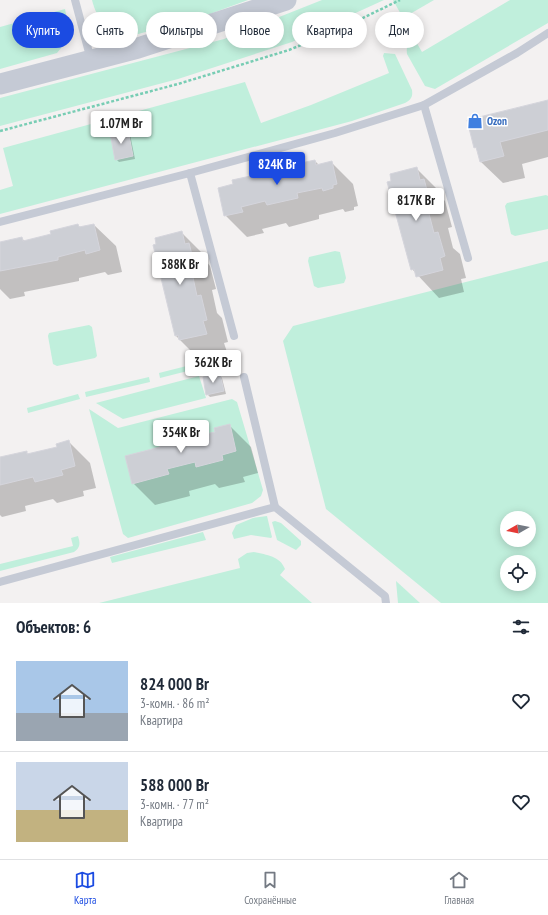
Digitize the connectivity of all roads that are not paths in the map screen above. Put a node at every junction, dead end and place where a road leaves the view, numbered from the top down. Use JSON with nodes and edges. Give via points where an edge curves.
{"nodes":[{"id":1,"x":75,"y":0,"type":"edge"},
{"id":2,"x":286,"y":0,"type":"edge"},
{"id":3,"x":548,"y":33,"type":"edge"},
{"id":4,"x":91,"y":61,"type":"junction"},
{"id":5,"x":0,"y":84,"type":"edge"},
{"id":6,"x":424,"y":105,"type":"junction"},
{"id":7,"x":190,"y":173,"type":"junction"},
{"id":8,"x":0,"y":222,"type":"edge"},
{"id":9,"x":468,"y":258,"type":"dead end"},
{"id":10,"x":234,"y":336,"type":"dead end"},
{"id":11,"x":244,"y":377,"type":"dead end"},
{"id":12,"x":274,"y":507,"type":"junction"},
{"id":13,"x":0,"y":582,"type":"edge"},
{"id":14,"x":386,"y":603,"type":"edge"}],
"edges":[{"from":1,"to":4,"type":"lane"},
{"from":2,"to":4,"type":"street"},
{"from":3,"to":6,"type":"lane"},
{"from":4,"to":5,"type":"street"},
{"from":6,"to":7,"type":"lane","via":[[336,133]]},
{"from":6,"to":9,"type":"lane"},
{"from":7,"to":8,"type":"lane"},
{"from":7,"to":10,"type":"lane"},
{"from":11,"to":12,"type":"lane"},
{"from":12,"to":13,"type":"lane"},
{"from":12,"to":14,"type":"lane","via":[[385,596]]}]}
